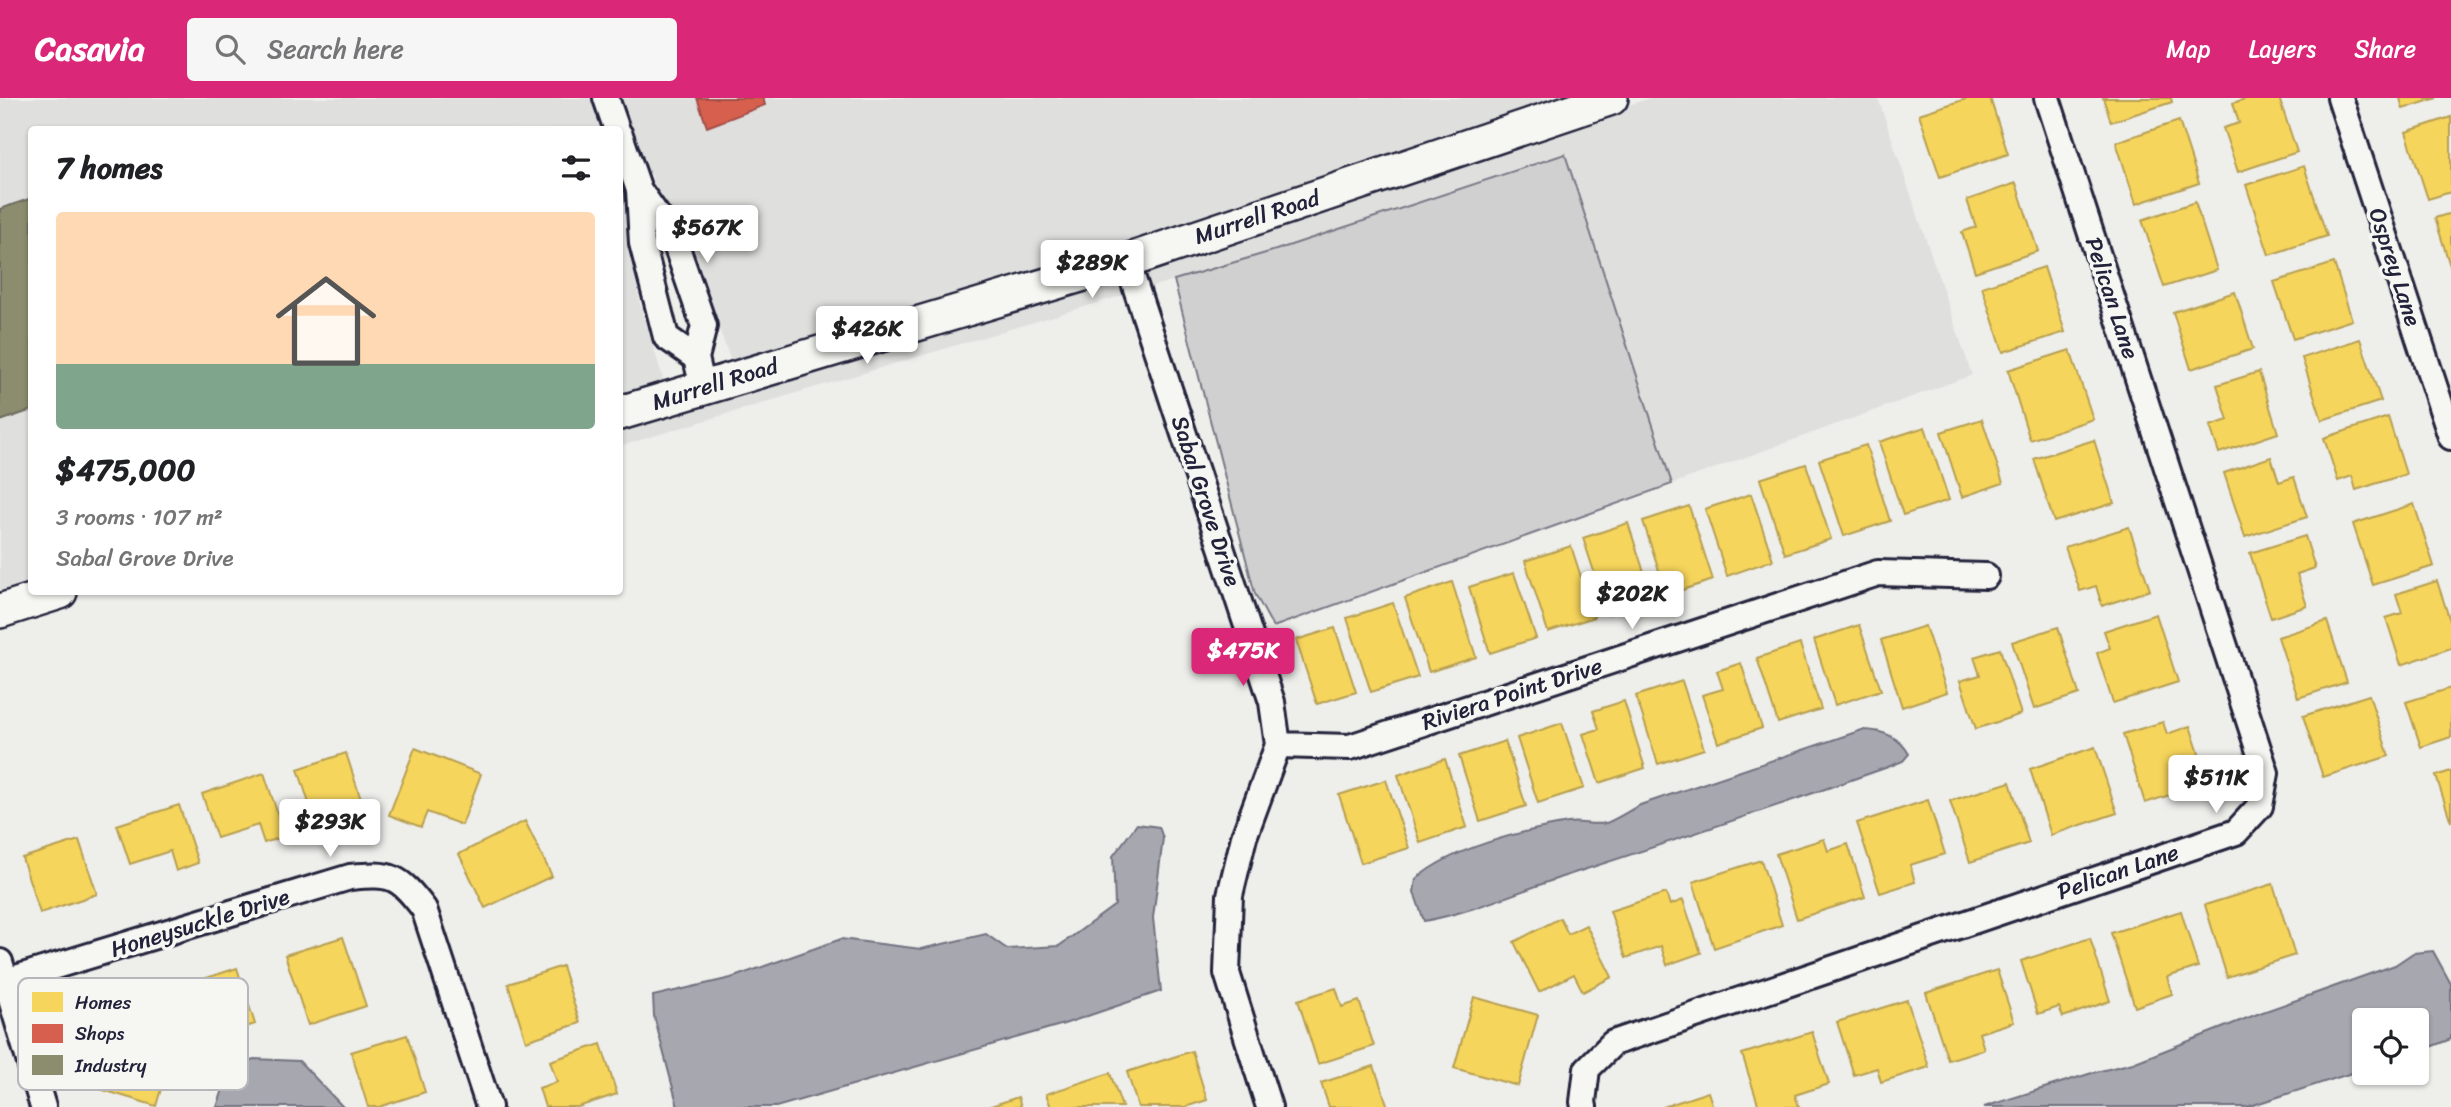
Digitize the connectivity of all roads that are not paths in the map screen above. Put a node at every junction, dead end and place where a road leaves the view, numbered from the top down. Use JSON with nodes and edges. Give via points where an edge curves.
{"nodes":[{"id":1,"x":606,"y":98,"type":"edge"},
{"id":2,"x":1611,"y":98,"type":"edge"},
{"id":3,"x":2048,"y":98,"type":"edge"},
{"id":4,"x":2340,"y":98,"type":"edge"},
{"id":5,"x":616,"y":126,"type":"edge"},
{"id":6,"x":623,"y":144,"type":"edge"},
{"id":7,"x":639,"y":190,"type":"junction"},
{"id":8,"x":1127,"y":261,"type":"junction"},
{"id":9,"x":700,"y":372,"type":"junction"},
{"id":10,"x":623,"y":411,"type":"edge"},
{"id":11,"x":2451,"y":437,"type":"edge"},
{"id":12,"x":1986,"y":576,"type":"dead end"},
{"id":13,"x":51,"y":595,"type":"edge"},
{"id":14,"x":0,"y":611,"type":"edge"},
{"id":15,"x":1278,"y":745,"type":"junction"},
{"id":16,"x":3,"y":972,"type":"edge"},
{"id":17,"x":18,"y":1023,"type":"edge"},
{"id":18,"x":38,"y":1090,"type":"edge"},
{"id":19,"x":43,"y":1107,"type":"edge"},
{"id":20,"x":488,"y":1107,"type":"edge"},
{"id":21,"x":1269,"y":1107,"type":"edge"},
{"id":22,"x":1584,"y":1107,"type":"edge"}],
"edges":[{"from":1,"to":5,"type":"street"},
{"from":2,"to":8,"type":"street","name":"Murrell Road"},
{"from":3,"to":22,"type":"street","name":"Pelican Lane","via":[[2266,773],[2260,806],[2236,832],[1613,1043],[1587,1069]]},
{"from":4,"to":11,"type":"street","name":"Osprey Lane"},
{"from":6,"to":7,"type":"street"},
{"from":7,"to":9,"type":"street","via":[[674,239],[700,314],[704,326]]},
{"from":7,"to":9,"type":"street","via":[[642,243],[666,337]]},
{"from":8,"to":9,"type":"street","name":"Murrell Road"},
{"from":8,"to":15,"type":"street","name":"Sabal Grove Drive","via":[[1272,702]]},
{"from":9,"to":10,"type":"street","name":"Murrell Road"},
{"from":12,"to":15,"type":"street","name":"Riviera Point Drive","via":[[1878,573],[1350,747]]},
{"from":13,"to":14,"type":"street"},
{"from":15,"to":21,"type":"street","name":"Sabal Grove Drive","via":[[1244,837],[1230,895],[1227,973]]},
{"from":16,"to":17,"type":"street"},
{"from":16,"to":20,"type":"street","name":"Honeysuckle Drive","via":[[350,877],[382,874],[407,886],[424,909]]},
{"from":18,"to":19,"type":"street"}]}
